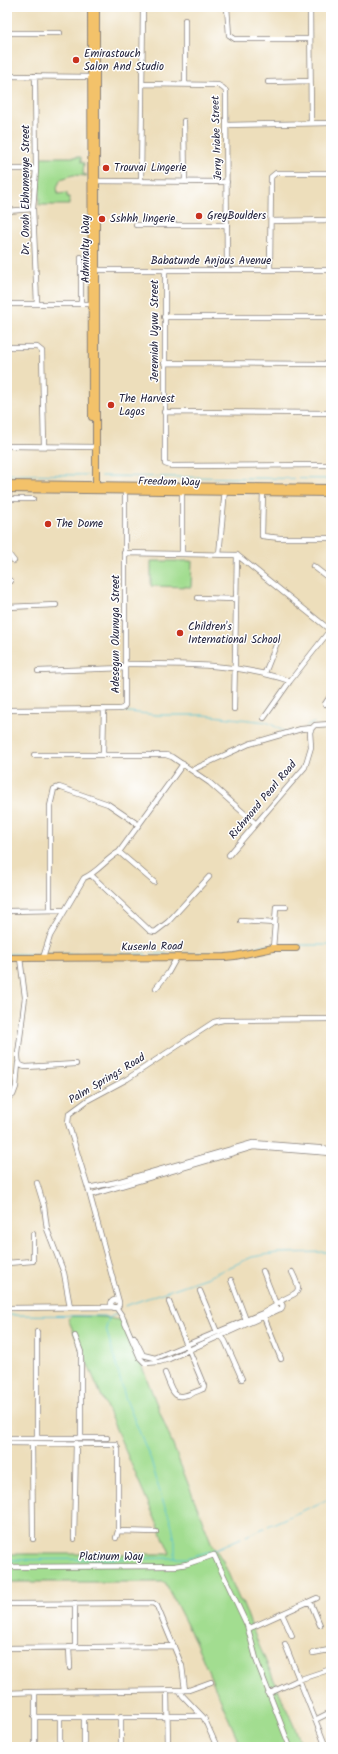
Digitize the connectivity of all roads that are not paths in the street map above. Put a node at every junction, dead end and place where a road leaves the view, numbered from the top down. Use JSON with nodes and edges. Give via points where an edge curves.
{"nodes":[{"id":1,"x":91,"y":7,"type":"edge"},
{"id":2,"x":96,"y":7,"type":"edge"},
{"id":3,"x":143,"y":7,"type":"edge"},
{"id":4,"x":227,"y":7,"type":"edge"},
{"id":5,"x":310,"y":7,"type":"edge"},
{"id":6,"x":185,"y":20,"type":"dead end"},
{"id":7,"x":7,"y":33,"type":"edge"},
{"id":8,"x":60,"y":33,"type":"dead end"},
{"id":9,"x":309,"y":39,"type":"junction"},
{"id":10,"x":94,"y":54,"type":"junction"},
{"id":11,"x":7,"y":76,"type":"edge"},
{"id":12,"x":35,"y":76,"type":"junction"},
{"id":13,"x":94,"y":77,"type":"junction"},
{"id":14,"x":310,"y":81,"type":"junction"},
{"id":15,"x":268,"y":82,"type":"dead end"},
{"id":16,"x":142,"y":84,"type":"junction"},
{"id":17,"x":185,"y":84,"type":"junction"},
{"id":18,"x":184,"y":121,"type":"dead end"},
{"id":19,"x":311,"y":123,"type":"junction"},
{"id":20,"x":331,"y":123,"type":"edge"},
{"id":21,"x":227,"y":125,"type":"junction"},
{"id":22,"x":7,"y":169,"type":"edge"},
{"id":23,"x":36,"y":169,"type":"junction"},
{"id":24,"x":331,"y":173,"type":"edge"},
{"id":25,"x":96,"y":182,"type":"junction"},
{"id":26,"x":141,"y":182,"type":"junction"},
{"id":27,"x":185,"y":182,"type":"junction"},
{"id":28,"x":227,"y":182,"type":"junction"},
{"id":29,"x":7,"y":210,"type":"edge"},
{"id":30,"x":33,"y":210,"type":"junction"},
{"id":31,"x":331,"y":220,"type":"edge"},
{"id":32,"x":271,"y":221,"type":"junction"},
{"id":33,"x":136,"y":225,"type":"dead end"},
{"id":34,"x":227,"y":225,"type":"junction"},
{"id":35,"x":81,"y":257,"type":"dead end"},
{"id":36,"x":94,"y":270,"type":"junction"},
{"id":37,"x":165,"y":270,"type":"junction"},
{"id":38,"x":227,"y":270,"type":"junction"},
{"id":39,"x":270,"y":270,"type":"junction"},
{"id":40,"x":331,"y":270,"type":"edge"},
{"id":41,"x":7,"y":304,"type":"edge"},
{"id":42,"x":37,"y":304,"type":"junction"},
{"id":43,"x":81,"y":304,"type":"junction"},
{"id":44,"x":92,"y":304,"type":"junction"},
{"id":45,"x":164,"y":317,"type":"junction"},
{"id":46,"x":331,"y":317,"type":"edge"},
{"id":47,"x":7,"y":347,"type":"edge"},
{"id":48,"x":164,"y":363,"type":"junction"},
{"id":49,"x":331,"y":364,"type":"edge"},
{"id":50,"x":164,"y":412,"type":"junction"},
{"id":51,"x":331,"y":413,"type":"edge"},
{"id":52,"x":7,"y":446,"type":"edge"},
{"id":53,"x":44,"y":446,"type":"junction"},
{"id":54,"x":94,"y":447,"type":"junction"},
{"id":55,"x":331,"y":466,"type":"edge"},
{"id":56,"x":8,"y":487,"type":"edge"},
{"id":57,"x":94,"y":488,"type":"junction"},
{"id":58,"x":331,"y":488,"type":"edge"},
{"id":59,"x":225,"y":490,"type":"junction"},
{"id":60,"x":263,"y":490,"type":"junction"},
{"id":61,"x":125,"y":491,"type":"junction"},
{"id":62,"x":182,"y":492,"type":"junction"},
{"id":63,"x":331,"y":493,"type":"edge"},
{"id":64,"x":8,"y":499,"type":"edge"},
{"id":65,"x":33,"y":499,"type":"dead end"},
{"id":66,"x":7,"y":524,"type":"edge"},
{"id":67,"x":331,"y":538,"type":"edge"},
{"id":68,"x":7,"y":552,"type":"edge"},
{"id":69,"x":124,"y":554,"type":"junction"},
{"id":70,"x":182,"y":554,"type":"junction"},
{"id":71,"x":219,"y":555,"type":"junction"},
{"id":72,"x":237,"y":555,"type":"junction"},
{"id":73,"x":14,"y":561,"type":"dead end"},
{"id":74,"x":313,"y":566,"type":"dead end"},
{"id":75,"x":331,"y":580,"type":"edge"},
{"id":76,"x":198,"y":598,"type":"dead end"},
{"id":77,"x":236,"y":599,"type":"junction"},
{"id":78,"x":56,"y":605,"type":"dead end"},
{"id":79,"x":7,"y":607,"type":"edge"},
{"id":80,"x":331,"y":630,"type":"edge"},
{"id":81,"x":278,"y":640,"type":"dead end"},
{"id":82,"x":125,"y":666,"type":"junction"},
{"id":83,"x":236,"y":667,"type":"junction"},
{"id":84,"x":38,"y":670,"type":"dead end"},
{"id":85,"x":265,"y":673,"type":"junction"},
{"id":86,"x":290,"y":681,"type":"junction"},
{"id":87,"x":331,"y":695,"type":"edge"},
{"id":88,"x":325,"y":704,"type":"dead end"},
{"id":89,"x":104,"y":709,"type":"junction"},
{"id":90,"x":234,"y":709,"type":"dead end"},
{"id":91,"x":7,"y":710,"type":"edge"},
{"id":92,"x":264,"y":718,"type":"dead end"},
{"id":93,"x":331,"y":724,"type":"edge"},
{"id":94,"x":312,"y":728,"type":"junction"},
{"id":95,"x":103,"y":754,"type":"junction"},
{"id":96,"x":34,"y":755,"type":"dead end"},
{"id":97,"x":183,"y":764,"type":"junction"},
{"id":98,"x":192,"y":770,"type":"junction"},
{"id":99,"x":255,"y":823,"type":"junction"},
{"id":100,"x":139,"y":825,"type":"junction"},
{"id":101,"x":119,"y":852,"type":"junction"},
{"id":102,"x":228,"y":855,"type":"dead end"},
{"id":103,"x":91,"y":875,"type":"junction"},
{"id":104,"x":209,"y":877,"type":"dead end"},
{"id":105,"x":154,"y":882,"type":"dead end"},
{"id":106,"x":286,"y":907,"type":"dead end"},
{"id":107,"x":50,"y":910,"type":"junction"},
{"id":108,"x":64,"y":910,"type":"junction"},
{"id":109,"x":7,"y":911,"type":"edge"},
{"id":110,"x":241,"y":921,"type":"dead end"},
{"id":111,"x":275,"y":923,"type":"junction"},
{"id":112,"x":273,"y":945,"type":"junction"},
{"id":113,"x":296,"y":948,"type":"dead end"},
{"id":114,"x":177,"y":957,"type":"junction"},
{"id":115,"x":7,"y":958,"type":"edge"},
{"id":116,"x":20,"y":958,"type":"junction"},
{"id":117,"x":43,"y":958,"type":"junction"},
{"id":118,"x":156,"y":988,"type":"dead end"},
{"id":119,"x":331,"y":1019,"type":"edge"},
{"id":120,"x":18,"y":1063,"type":"junction"},
{"id":121,"x":76,"y":1064,"type":"dead end"},
{"id":122,"x":7,"y":1097,"type":"edge"},
{"id":123,"x":331,"y":1149,"type":"edge"},
{"id":124,"x":331,"y":1153,"type":"edge"},
{"id":125,"x":37,"y":1183,"type":"dead end"},
{"id":126,"x":104,"y":1184,"type":"junction"},
{"id":127,"x":88,"y":1188,"type":"junction"},
{"id":128,"x":106,"y":1192,"type":"junction"},
{"id":129,"x":90,"y":1195,"type":"junction"},
{"id":130,"x":33,"y":1234,"type":"dead end"},
{"id":131,"x":7,"y":1263,"type":"edge"},
{"id":132,"x":263,"y":1271,"type":"dead end"},
{"id":133,"x":292,"y":1272,"type":"dead end"},
{"id":134,"x":231,"y":1280,"type":"dead end"},
{"id":135,"x":200,"y":1291,"type":"dead end"},
{"id":136,"x":169,"y":1302,"type":"dead end"},
{"id":137,"x":116,"y":1304,"type":"junction"},
{"id":138,"x":279,"y":1304,"type":"junction"},
{"id":139,"x":70,"y":1307,"type":"junction"},
{"id":140,"x":7,"y":1308,"type":"edge"},
{"id":141,"x":264,"y":1317,"type":"junction"},
{"id":142,"x":246,"y":1320,"type":"junction"},
{"id":143,"x":38,"y":1332,"type":"dead end"},
{"id":144,"x":219,"y":1334,"type":"junction"},
{"id":145,"x":75,"y":1336,"type":"dead end"},
{"id":146,"x":188,"y":1347,"type":"junction"},
{"id":147,"x":281,"y":1359,"type":"dead end"},
{"id":148,"x":165,"y":1373,"type":"dead end"},
{"id":149,"x":242,"y":1379,"type":"dead end"},
{"id":150,"x":7,"y":1438,"type":"edge"},
{"id":151,"x":37,"y":1438,"type":"junction"},
{"id":152,"x":81,"y":1438,"type":"junction"},
{"id":153,"x":107,"y":1438,"type":"dead end"},
{"id":154,"x":7,"y":1443,"type":"edge"},
{"id":155,"x":32,"y":1443,"type":"junction"},
{"id":156,"x":76,"y":1443,"type":"junction"},
{"id":157,"x":118,"y":1531,"type":"junction"},
{"id":158,"x":156,"y":1532,"type":"dead end"},
{"id":159,"x":116,"y":1538,"type":"dead end"},
{"id":160,"x":33,"y":1539,"type":"dead end"},
{"id":161,"x":74,"y":1539,"type":"dead end"},
{"id":162,"x":7,"y":1567,"type":"edge"},
{"id":163,"x":317,"y":1598,"type":"dead end"},
{"id":164,"x":310,"y":1601,"type":"junction"},
{"id":165,"x":75,"y":1603,"type":"junction"},
{"id":166,"x":7,"y":1604,"type":"edge"},
{"id":167,"x":282,"y":1614,"type":"junction"},
{"id":168,"x":320,"y":1625,"type":"dead end"},
{"id":169,"x":248,"y":1629,"type":"junction"},
{"id":170,"x":292,"y":1636,"type":"dead end"},
{"id":171,"x":285,"y":1644,"type":"dead end"},
{"id":172,"x":174,"y":1646,"type":"junction"},
{"id":173,"x":69,"y":1647,"type":"junction"},
{"id":174,"x":75,"y":1647,"type":"junction"},
{"id":175,"x":7,"y":1648,"type":"edge"},
{"id":176,"x":331,"y":1651,"type":"edge"},
{"id":177,"x":313,"y":1653,"type":"dead end"},
{"id":178,"x":70,"y":1668,"type":"dead end"},
{"id":179,"x":331,"y":1669,"type":"edge"},
{"id":180,"x":298,"y":1680,"type":"junction"},
{"id":181,"x":211,"y":1682,"type":"dead end"},
{"id":182,"x":185,"y":1690,"type":"junction"},
{"id":183,"x":167,"y":1691,"type":"junction"},
{"id":184,"x":180,"y":1691,"type":"junction"},
{"id":185,"x":34,"y":1692,"type":"junction"},
{"id":186,"x":7,"y":1693,"type":"edge"},
{"id":187,"x":268,"y":1694,"type":"junction"},
{"id":188,"x":331,"y":1712,"type":"edge"},
{"id":189,"x":120,"y":1716,"type":"junction"},
{"id":190,"x":167,"y":1716,"type":"junction"},
{"id":191,"x":202,"y":1716,"type":"junction"},
{"id":192,"x":34,"y":1717,"type":"junction"},
{"id":193,"x":60,"y":1717,"type":"junction"},
{"id":194,"x":84,"y":1717,"type":"junction"},
{"id":195,"x":315,"y":1720,"type":"junction"},
{"id":196,"x":35,"y":1747,"type":"edge"},
{"id":197,"x":60,"y":1747,"type":"edge"},
{"id":198,"x":84,"y":1747,"type":"edge"},
{"id":199,"x":121,"y":1747,"type":"edge"},
{"id":200,"x":168,"y":1747,"type":"edge"},
{"id":201,"x":217,"y":1747,"type":"edge"},
{"id":202,"x":290,"y":1747,"type":"edge"},
{"id":203,"x":326,"y":1747,"type":"edge"}],
"edges":[{"from":1,"to":10,"type":"main road","name":"Admiralty Way"},
{"from":2,"to":10,"type":"main road","name":"Admiralty Way"},
{"from":3,"to":16,"type":"street"},
{"from":4,"to":9,"type":"street","via":[[229,34],[235,39]]},
{"from":5,"to":9,"type":"street"},
{"from":6,"to":17,"type":"street"},
{"from":7,"to":8,"type":"street"},
{"from":9,"to":14,"type":"street"},
{"from":10,"to":13,"type":"main road","name":"Admiralty Way"},
{"from":11,"to":12,"type":"street"},
{"from":12,"to":13,"type":"street"},
{"from":12,"to":23,"type":"street","name":"Dr. Onoh Ebhomenye Street"},
{"from":13,"to":25,"type":"main road","name":"Admiralty Way"},
{"from":13,"to":36,"type":"main road","name":"Admiralty Way"},
{"from":14,"to":15,"type":"street"},
{"from":14,"to":19,"type":"street"},
{"from":16,"to":17,"type":"street","name":"Jerry Iriabe Street"},
{"from":16,"to":26,"type":"street"},
{"from":17,"to":21,"type":"street","name":"Jerry Iriabe Street","via":[[218,85],[223,88],[226,96]]},
{"from":18,"to":27,"type":"street"},
{"from":19,"to":20,"type":"street"},
{"from":19,"to":21,"type":"street"},
{"from":21,"to":28,"type":"street","name":"Jerry Iriabe Street"},
{"from":22,"to":23,"type":"street"},
{"from":23,"to":30,"type":"street","name":"Dr. Onoh Ebhomenye Street"},
{"from":24,"to":32,"type":"street","via":[[273,174]]},
{"from":25,"to":26,"type":"street"},
{"from":25,"to":36,"type":"main road","name":"Admiralty Way"},
{"from":26,"to":27,"type":"street"},
{"from":27,"to":28,"type":"street"},
{"from":28,"to":34,"type":"street","name":"Jerry Iriabe Street"},
{"from":29,"to":30,"type":"street"},
{"from":30,"to":42,"type":"street","name":"Dr. Onoh Ebhomenye Street"},
{"from":31,"to":32,"type":"street"},
{"from":32,"to":39,"type":"street"},
{"from":33,"to":34,"type":"street"},
{"from":34,"to":38,"type":"street","name":"Jerry Iriabe Street"},
{"from":35,"to":43,"type":"street"},
{"from":36,"to":37,"type":"street","name":"Babatunde Anjous Avenue"},
{"from":36,"to":44,"type":"main road","name":"Admiralty Way"},
{"from":36,"to":54,"type":"main road","name":"Admiralty Way"},
{"from":37,"to":38,"type":"street","name":"Babatunde Anjous Avenue"},
{"from":37,"to":45,"type":"street","name":"Jeremiah Ugwu Street"},
{"from":38,"to":39,"type":"street","name":"Babatunde Anjous Avenue"},
{"from":39,"to":40,"type":"street","name":"Babatunde Anjous Avenue"},
{"from":41,"to":42,"type":"street"},
{"from":42,"to":43,"type":"street"},
{"from":43,"to":44,"type":"street"},
{"from":44,"to":54,"type":"main road","name":"Admiralty Way"},
{"from":45,"to":46,"type":"street"},
{"from":45,"to":48,"type":"street","name":"Jeremiah Ugwu Street"},
{"from":47,"to":53,"type":"street","via":[[37,347],[42,351]]},
{"from":48,"to":49,"type":"street"},
{"from":48,"to":50,"type":"street","name":"Jeremiah Ugwu Street"},
{"from":50,"to":51,"type":"street"},
{"from":50,"to":55,"type":"street","name":"Jeremiah Ugwu Street","via":[[165,464],[171,466]]},
{"from":52,"to":53,"type":"street"},
{"from":53,"to":54,"type":"street"},
{"from":54,"to":57,"type":"main road","name":"Admiralty Way"},
{"from":56,"to":57,"type":"main road","name":"Freedom Way"},
{"from":56,"to":64,"type":"street"},
{"from":57,"to":59,"type":"main road","name":"Freedom Way"},
{"from":57,"to":61,"type":"main road","name":"Freedom Way"},
{"from":58,"to":60,"type":"main road","name":"Freedom Way"},
{"from":59,"to":60,"type":"main road","name":"Freedom Way"},
{"from":59,"to":62,"type":"main road","name":"Freedom Way"},
{"from":59,"to":71,"type":"street"},
{"from":60,"to":63,"type":"main road","name":"Freedom Way"},
{"from":60,"to":67,"type":"street","via":[[262,536]]},
{"from":61,"to":62,"type":"main road","name":"Freedom Way"},
{"from":61,"to":69,"type":"street","name":"Adesegun Okunuga Street"},
{"from":62,"to":70,"type":"street"},
{"from":64,"to":65,"type":"street"},
{"from":64,"to":66,"type":"street"},
{"from":68,"to":73,"type":"street"},
{"from":69,"to":70,"type":"street"},
{"from":69,"to":82,"type":"street","name":"Adesegun Okunuga Street"},
{"from":70,"to":71,"type":"street"},
{"from":71,"to":72,"type":"street"},
{"from":72,"to":77,"type":"street"},
{"from":72,"to":80,"type":"street"},
{"from":74,"to":75,"type":"street"},
{"from":76,"to":77,"type":"street"},
{"from":77,"to":83,"type":"street"},
{"from":78,"to":79,"type":"street"},
{"from":80,"to":86,"type":"street"},
{"from":81,"to":85,"type":"street"},
{"from":82,"to":83,"type":"street"},
{"from":82,"to":84,"type":"street"},
{"from":82,"to":89,"type":"street","name":"Adesegun Okunuga Street","via":[[125,705],[123,708]]},
{"from":83,"to":85,"type":"street"},
{"from":83,"to":90,"type":"street"},
{"from":85,"to":86,"type":"street"},
{"from":86,"to":92,"type":"street"},
{"from":87,"to":88,"type":"street"},
{"from":89,"to":91,"type":"street","name":"Adesegun Okunuga Street"},
{"from":89,"to":95,"type":"street"},
{"from":93,"to":94,"type":"street","via":[[315,725]]},
{"from":94,"to":98,"type":"street","via":[[250,744]]},
{"from":94,"to":99,"type":"street","name":"Richmond Pearl Road","via":[[311,747],[305,767]]},
{"from":95,"to":96,"type":"street"},
{"from":95,"to":97,"type":"street","via":[[166,755]]},
{"from":97,"to":98,"type":"street"},
{"from":97,"to":100,"type":"street"},
{"from":98,"to":99,"type":"street"},
{"from":99,"to":102,"type":"street","name":"Richmond Pearl Road"},
{"from":100,"to":101,"type":"street"},
{"from":100,"to":107,"type":"street","via":[[108,804],[59,787],[54,789],[50,806]]},
{"from":101,"to":103,"type":"street"},
{"from":101,"to":105,"type":"street"},
{"from":103,"to":104,"type":"street","via":[[150,931],[155,932],[168,922]]},
{"from":103,"to":108,"type":"street","via":[[84,878]]},
{"from":106,"to":111,"type":"street","via":[[276,907]]},
{"from":107,"to":108,"type":"street"},
{"from":107,"to":109,"type":"street"},
{"from":108,"to":117,"type":"street","via":[[50,936]]},
{"from":110,"to":111,"type":"street"},
{"from":111,"to":112,"type":"street"},
{"from":112,"to":113,"type":"main road","name":"Kusenla Road"},
{"from":112,"to":114,"type":"main road","name":"Kusenla Road","via":[[235,956]]},
{"from":114,"to":117,"type":"main road","name":"Kusenla Road"},
{"from":114,"to":118,"type":"street"},
{"from":115,"to":116,"type":"main road","name":"Kusenla Road"},
{"from":116,"to":117,"type":"main road","name":"Kusenla Road"},
{"from":116,"to":120,"type":"street","via":[[24,997]]},
{"from":119,"to":127,"type":"street","name":"Palm Springs Road","via":[[219,1021],[127,1079],[78,1106],[69,1114],[68,1123]]},
{"from":120,"to":121,"type":"street","via":[[26,1068]]},
{"from":120,"to":122,"type":"street","via":[[16,1087],[13,1095]]},
{"from":123,"to":126,"type":"street","via":[[253,1144]]},
{"from":124,"to":128,"type":"street","via":[[253,1147]]},
{"from":125,"to":139,"type":"street","via":[[47,1229],[64,1273]]},
{"from":126,"to":127,"type":"street"},
{"from":126,"to":128,"type":"street"},
{"from":127,"to":129,"type":"street","name":"Palm Springs Road"},
{"from":128,"to":129,"type":"street"},
{"from":129,"to":137,"type":"street","name":"Palm Springs Road","via":[[117,1294]]},
{"from":130,"to":131,"type":"street","via":[[33,1261]]},
{"from":132,"to":138,"type":"street"},
{"from":133,"to":138,"type":"street","via":[[299,1285],[298,1290]]},
{"from":134,"to":142,"type":"street"},
{"from":135,"to":144,"type":"street"},
{"from":136,"to":146,"type":"street"},
{"from":137,"to":139,"type":"street","via":[[107,1307]]},
{"from":137,"to":146,"type":"street","via":[[140,1358],[145,1363],[169,1359]]},
{"from":138,"to":141,"type":"street"},
{"from":138,"to":142,"type":"street"},
{"from":139,"to":140,"type":"street"},
{"from":141,"to":144,"type":"street"},
{"from":141,"to":147,"type":"street"},
{"from":142,"to":144,"type":"street"},
{"from":143,"to":151,"type":"street"},
{"from":144,"to":146,"type":"street"},
{"from":144,"to":149,"type":"street","via":[[225,1341]]},
{"from":145,"to":152,"type":"street","via":[[81,1352]]},
{"from":146,"to":148,"type":"street","via":[[203,1389],[184,1396],[176,1396]]},
{"from":150,"to":151,"type":"street"},
{"from":151,"to":152,"type":"street"},
{"from":152,"to":153,"type":"street"},
{"from":154,"to":155,"type":"street"},
{"from":155,"to":156,"type":"street"},
{"from":155,"to":160,"type":"street"},
{"from":156,"to":157,"type":"street","via":[[117,1445]]},
{"from":156,"to":161,"type":"street"},
{"from":157,"to":158,"type":"street"},
{"from":157,"to":159,"type":"street"},
{"from":162,"to":169,"type":"street","name":"Platinum Way","via":[[175,1566],[214,1555]]},
{"from":163,"to":164,"type":"street"},
{"from":164,"to":167,"type":"street"},
{"from":164,"to":168,"type":"street"},
{"from":165,"to":166,"type":"street"},
{"from":165,"to":172,"type":"street","via":[[153,1603],[157,1606]]},
{"from":165,"to":174,"type":"street"},
{"from":167,"to":169,"type":"street"},
{"from":167,"to":170,"type":"street"},
{"from":169,"to":187,"type":"street","via":[[256,1662]]},
{"from":171,"to":180,"type":"street"},
{"from":172,"to":174,"type":"street"},
{"from":172,"to":182,"type":"street","via":[[182,1666]]},
{"from":173,"to":174,"type":"street"},
{"from":173,"to":175,"type":"street"},
{"from":173,"to":178,"type":"street"},
{"from":176,"to":177,"type":"street"},
{"from":179,"to":180,"type":"street"},
{"from":180,"to":187,"type":"street"},
{"from":180,"to":195,"type":"street"},
{"from":181,"to":182,"type":"street"},
{"from":182,"to":184,"type":"street"},
{"from":183,"to":184,"type":"street"},
{"from":183,"to":185,"type":"street"},
{"from":183,"to":190,"type":"street"},
{"from":184,"to":191,"type":"street"},
{"from":185,"to":186,"type":"street"},
{"from":185,"to":192,"type":"street"},
{"from":187,"to":202,"type":"street"},
{"from":188,"to":195,"type":"street"},
{"from":189,"to":190,"type":"street"},
{"from":189,"to":194,"type":"street"},
{"from":189,"to":199,"type":"street"},
{"from":190,"to":191,"type":"street"},
{"from":190,"to":200,"type":"street"},
{"from":191,"to":201,"type":"street"},
{"from":192,"to":193,"type":"street"},
{"from":192,"to":196,"type":"street"},
{"from":193,"to":194,"type":"street"},
{"from":193,"to":197,"type":"street"},
{"from":194,"to":198,"type":"street"},
{"from":195,"to":203,"type":"street"}]}
